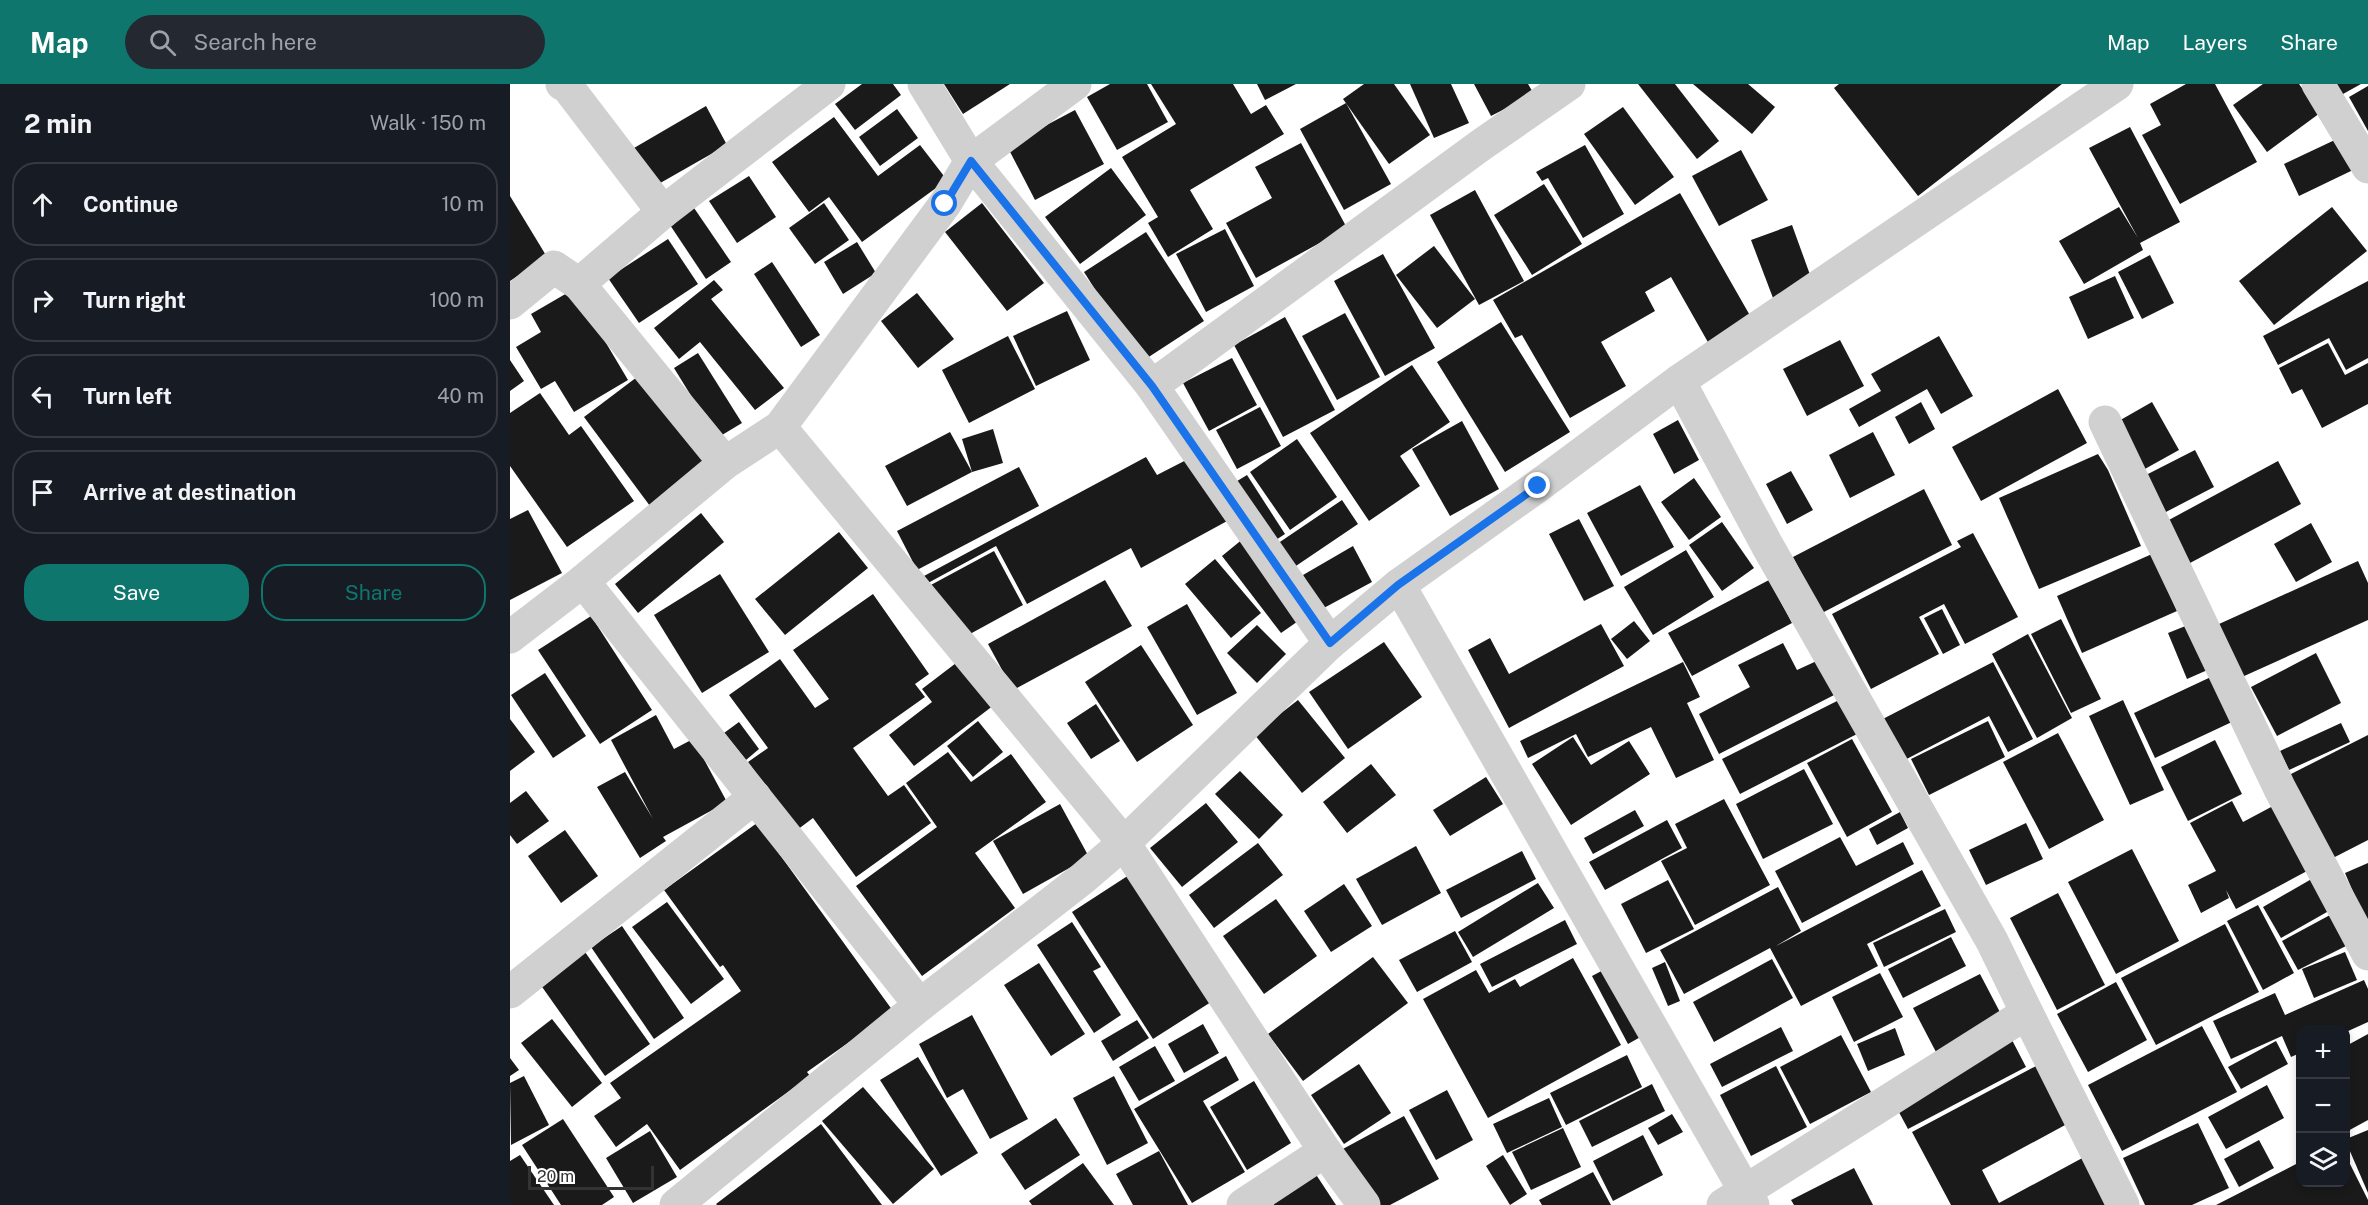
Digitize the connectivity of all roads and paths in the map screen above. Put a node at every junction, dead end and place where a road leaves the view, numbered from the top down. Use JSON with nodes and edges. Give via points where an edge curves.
{"nodes":[{"id":1,"x":562,"y":84,"type":"edge"},
{"id":2,"x":829,"y":84,"type":"edge"},
{"id":3,"x":924,"y":84,"type":"edge"},
{"id":4,"x":1075,"y":84,"type":"edge"},
{"id":5,"x":1569,"y":84,"type":"edge"},
{"id":6,"x":2117,"y":84,"type":"edge"},
{"id":7,"x":2318,"y":84,"type":"edge"},
{"id":8,"x":971,"y":161,"type":"junction"},
{"id":9,"x":2368,"y":167,"type":"edge"},
{"id":10,"x":663,"y":212,"type":"junction"},
{"id":11,"x":579,"y":284,"type":"junction"},
{"id":12,"x":510,"y":303,"type":"edge"},
{"id":13,"x":1679,"y":381,"type":"junction"},
{"id":14,"x":1152,"y":386,"type":"junction"},
{"id":15,"x":2105,"y":422,"type":"dead end"},
{"id":16,"x":780,"y":427,"type":"junction"},
{"id":17,"x":725,"y":463,"type":"junction"},
{"id":18,"x":583,"y":580,"type":"junction"},
{"id":19,"x":1398,"y":585,"type":"junction"},
{"id":20,"x":510,"y":637,"type":"edge"},
{"id":21,"x":1330,"y":643,"type":"junction"},
{"id":22,"x":755,"y":798,"type":"junction"},
{"id":23,"x":1124,"y":843,"type":"junction"},
{"id":24,"x":2368,"y":954,"type":"edge"},
{"id":25,"x":510,"y":992,"type":"edge"},
{"id":26,"x":921,"y":1005,"type":"junction"},
{"id":27,"x":2027,"y":1013,"type":"junction"},
{"id":28,"x":1325,"y":1151,"type":"junction"},
{"id":29,"x":1740,"y":1200,"type":"edge"},
{"id":30,"x":676,"y":1205,"type":"edge"},
{"id":31,"x":1243,"y":1205,"type":"edge"},
{"id":32,"x":1364,"y":1205,"type":"edge"},
{"id":33,"x":2123,"y":1205,"type":"edge"}],
"edges":[{"from":1,"to":10,"type":"street"},
{"from":2,"to":10,"type":"street"},
{"from":3,"to":8,"type":"street"},
{"from":4,"to":8,"type":"street"},
{"from":5,"to":14,"type":"street"},
{"from":6,"to":13,"type":"street"},
{"from":7,"to":9,"type":"street"},
{"from":8,"to":14,"type":"street"},
{"from":8,"to":16,"type":"street","via":[[945,204]]},
{"from":10,"to":11,"type":"street"},
{"from":11,"to":12,"type":"street","via":[[554,267]]},
{"from":11,"to":17,"type":"street"},
{"from":13,"to":19,"type":"street"},
{"from":13,"to":27,"type":"street","via":[[1767,545],[1992,941]]},
{"from":14,"to":21,"type":"street"},
{"from":15,"to":24,"type":"street","via":[[2280,789]]},
{"from":16,"to":17,"type":"street"},
{"from":16,"to":23,"type":"street"},
{"from":17,"to":18,"type":"street"},
{"from":18,"to":20,"type":"street"},
{"from":18,"to":22,"type":"street"},
{"from":19,"to":21,"type":"street"},
{"from":19,"to":29,"type":"street"},
{"from":21,"to":23,"type":"street"},
{"from":22,"to":25,"type":"street"},
{"from":22,"to":26,"type":"street"},
{"from":23,"to":26,"type":"street"},
{"from":23,"to":28,"type":"street"},
{"from":26,"to":30,"type":"street"},
{"from":27,"to":29,"type":"street"},
{"from":27,"to":33,"type":"street"},
{"from":28,"to":31,"type":"street"},
{"from":28,"to":32,"type":"street"}]}
